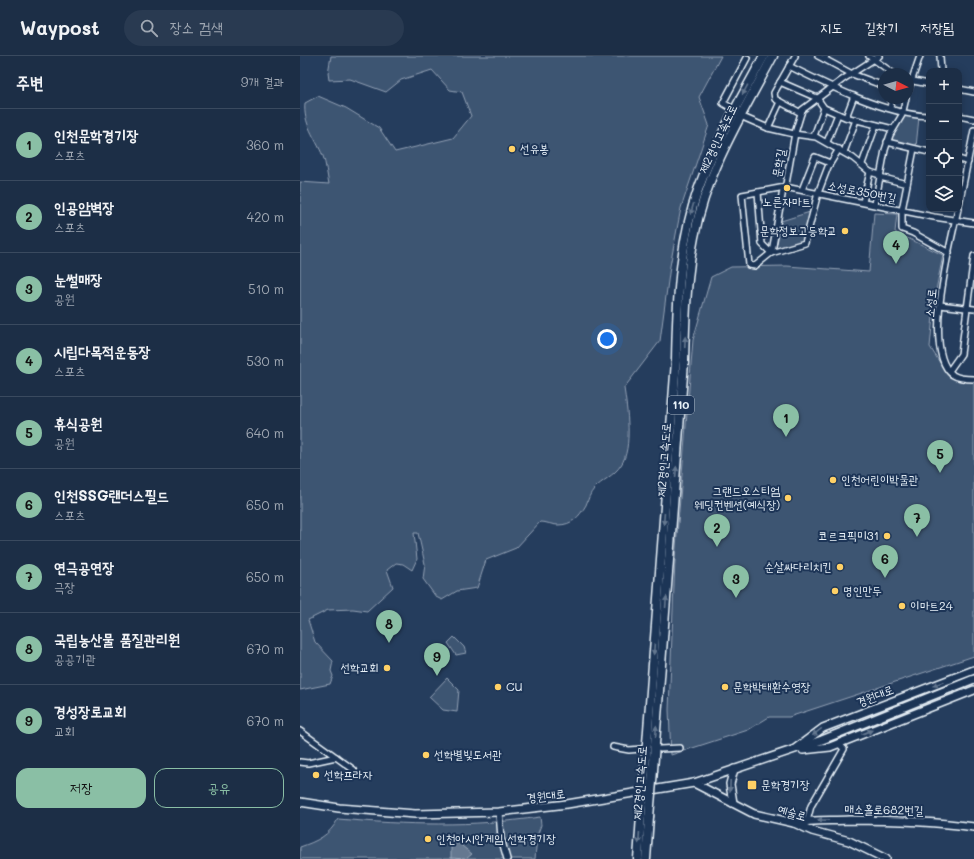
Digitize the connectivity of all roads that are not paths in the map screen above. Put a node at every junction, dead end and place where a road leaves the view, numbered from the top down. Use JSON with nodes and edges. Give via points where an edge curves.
{"nodes":[{"id":1,"x":764,"y":56,"type":"edge"},
{"id":2,"x":773,"y":56,"type":"edge"},
{"id":3,"x":794,"y":56,"type":"edge"},
{"id":4,"x":818,"y":56,"type":"edge"},
{"id":5,"x":869,"y":56,"type":"edge"},
{"id":6,"x":879,"y":56,"type":"edge"},
{"id":7,"x":920,"y":56,"type":"edge"},
{"id":8,"x":940,"y":56,"type":"edge"},
{"id":9,"x":747,"y":58,"type":"dead end"},
{"id":10,"x":825,"y":58,"type":"edge"},
{"id":11,"x":874,"y":60,"type":"junction"},
{"id":12,"x":789,"y":66,"type":"junction"},
{"id":13,"x":885,"y":68,"type":"edge"},
{"id":14,"x":941,"y":68,"type":"edge"},
{"id":15,"x":914,"y":69,"type":"edge"},
{"id":16,"x":852,"y":74,"type":"junction"},
{"id":17,"x":914,"y":81,"type":"edge"},
{"id":18,"x":780,"y":82,"type":"junction"},
{"id":19,"x":926,"y":83,"type":"edge"},
{"id":20,"x":878,"y":84,"type":"edge"},
{"id":21,"x":832,"y":87,"type":"junction"},
{"id":22,"x":962,"y":90,"type":"edge"},
{"id":23,"x":974,"y":92,"type":"edge"},
{"id":24,"x":854,"y":96,"type":"junction"},
{"id":25,"x":817,"y":98,"type":"junction"},
{"id":26,"x":780,"y":102,"type":"junction"},
{"id":27,"x":891,"y":104,"type":"edge"},
{"id":28,"x":905,"y":104,"type":"edge"},
{"id":29,"x":728,"y":106,"type":"dead end"},
{"id":30,"x":824,"y":108,"type":"junction"},
{"id":31,"x":890,"y":108,"type":"junction"},
{"id":32,"x":801,"y":113,"type":"junction"},
{"id":33,"x":903,"y":113,"type":"junction"},
{"id":34,"x":838,"y":114,"type":"junction"},
{"id":35,"x":926,"y":116,"type":"edge"},
{"id":36,"x":846,"y":117,"type":"junction"},
{"id":37,"x":962,"y":117,"type":"edge"},
{"id":38,"x":745,"y":118,"type":"dead end"},
{"id":39,"x":856,"y":120,"type":"junction"},
{"id":40,"x":974,"y":120,"type":"edge"},
{"id":41,"x":876,"y":125,"type":"junction"},
{"id":42,"x":768,"y":128,"type":"junction"},
{"id":43,"x":893,"y":129,"type":"junction"},
{"id":44,"x":974,"y":130,"type":"edge"},
{"id":45,"x":794,"y":134,"type":"junction"},
{"id":46,"x":814,"y":136,"type":"junction"},
{"id":47,"x":827,"y":142,"type":"junction"},
{"id":48,"x":887,"y":142,"type":"junction"},
{"id":49,"x":914,"y":149,"type":"junction"},
{"id":50,"x":841,"y":151,"type":"junction"},
{"id":51,"x":926,"y":151,"type":"edge"},
{"id":52,"x":962,"y":160,"type":"edge"},
{"id":53,"x":968,"y":162,"type":"junction"},
{"id":54,"x":830,"y":163,"type":"junction"},
{"id":55,"x":862,"y":164,"type":"junction"},
{"id":56,"x":870,"y":172,"type":"junction"},
{"id":57,"x":880,"y":176,"type":"junction"},
{"id":58,"x":907,"y":184,"type":"junction"},
{"id":59,"x":785,"y":187,"type":"junction"},
{"id":60,"x":802,"y":190,"type":"junction"},
{"id":61,"x":962,"y":191,"type":"edge"},
{"id":62,"x":758,"y":192,"type":"junction"},
{"id":63,"x":818,"y":193,"type":"junction"},
{"id":64,"x":863,"y":202,"type":"junction"},
{"id":65,"x":875,"y":204,"type":"junction"},
{"id":66,"x":902,"y":210,"type":"junction"},
{"id":67,"x":957,"y":212,"type":"edge"},
{"id":68,"x":956,"y":220,"type":"junction"},
{"id":69,"x":974,"y":223,"type":"edge"},
{"id":70,"x":771,"y":253,"type":"junction"},
{"id":71,"x":949,"y":253,"type":"junction"},
{"id":72,"x":974,"y":256,"type":"edge"},
{"id":73,"x":940,"y":305,"type":"junction"},
{"id":74,"x":967,"y":308,"type":"junction"},
{"id":75,"x":974,"y":309,"type":"edge"},
{"id":76,"x":949,"y":371,"type":"junction"},
{"id":77,"x":974,"y":379,"type":"edge"},
{"id":78,"x":974,"y":670,"type":"edge"},
{"id":79,"x":974,"y":679,"type":"edge"},
{"id":80,"x":974,"y":690,"type":"edge"},
{"id":81,"x":300,"y":731,"type":"edge"},
{"id":82,"x":838,"y":743,"type":"junction"},
{"id":83,"x":613,"y":747,"type":"dead end"},
{"id":84,"x":680,"y":748,"type":"dead end"},
{"id":85,"x":641,"y":749,"type":"dead end"},
{"id":86,"x":660,"y":749,"type":"dead end"},
{"id":87,"x":789,"y":752,"type":"junction"},
{"id":88,"x":336,"y":757,"type":"junction"},
{"id":89,"x":300,"y":762,"type":"edge"},
{"id":90,"x":734,"y":769,"type":"junction"},
{"id":91,"x":354,"y":770,"type":"dead end"},
{"id":92,"x":649,"y":770,"type":"junction"},
{"id":93,"x":694,"y":783,"type":"junction"},
{"id":94,"x":300,"y":802,"type":"edge"},
{"id":95,"x":733,"y":803,"type":"junction"},
{"id":96,"x":499,"y":812,"type":"junction"},
{"id":97,"x":645,"y":816,"type":"junction"},
{"id":98,"x":807,"y":821,"type":"junction"},
{"id":99,"x":794,"y":823,"type":"junction"},
{"id":100,"x":974,"y":827,"type":"edge"},
{"id":101,"x":507,"y":859,"type":"edge"},
{"id":102,"x":638,"y":859,"type":"edge"},
{"id":103,"x":646,"y":859,"type":"edge"},
{"id":104,"x":886,"y":859,"type":"edge"}],
"edges":[{"from":1,"to":92,"type":"highway","name":"제2경인고속도로","number":"110","one_way":true,"via":[[718,142],[691,213],[686,236],[677,313]]},
{"from":92,"to":2,"type":"highway","name":"제2경인고속도로","number":"110","one_way":true,"via":[[684,362],[686,299],[694,237],[699,214],[722,154]]},
{"from":3,"to":12,"type":"street"},
{"from":4,"to":10,"type":"street"},
{"from":5,"to":11,"type":"street"},
{"from":6,"to":11,"type":"street","name":"문학길"},
{"from":7,"to":15,"type":"street"},
{"from":8,"to":14,"type":"street"},
{"from":9,"to":29,"type":"street","via":[[723,103]]},
{"from":10,"to":16,"type":"street"},
{"from":11,"to":13,"type":"street"},
{"from":11,"to":16,"type":"street","name":"문학길"},
{"from":12,"to":18,"type":"street"},
{"from":12,"to":21,"type":"street"},
{"from":16,"to":20,"type":"street"},
{"from":16,"to":21,"type":"street","name":"문학길"},
{"from":17,"to":19,"type":"street"},
{"from":18,"to":25,"type":"street"},
{"from":18,"to":26,"type":"street","via":[[774,93],[775,99]]},
{"from":21,"to":24,"type":"street"},
{"from":21,"to":25,"type":"street","name":"문학길"},
{"from":22,"to":23,"type":"street"},
{"from":24,"to":31,"type":"street"},
{"from":24,"to":36,"type":"street"},
{"from":25,"to":30,"type":"street"},
{"from":25,"to":32,"type":"street","name":"문학길"},
{"from":26,"to":32,"type":"street"},
{"from":26,"to":42,"type":"street"},
{"from":27,"to":31,"type":"street"},
{"from":28,"to":33,"type":"street"},
{"from":30,"to":34,"type":"street"},
{"from":30,"to":46,"type":"street"},
{"from":31,"to":33,"type":"street"},
{"from":32,"to":45,"type":"street","name":"문학길"},
{"from":33,"to":35,"type":"street"},
{"from":33,"to":43,"type":"street"},
{"from":34,"to":36,"type":"street"},
{"from":34,"to":47,"type":"street"},
{"from":36,"to":39,"type":"street"},
{"from":37,"to":40,"type":"street"},
{"from":38,"to":42,"type":"street"},
{"from":39,"to":41,"type":"street"},
{"from":39,"to":50,"type":"street","name":"소성로350번길"},
{"from":41,"to":43,"type":"street"},
{"from":41,"to":55,"type":"street"},
{"from":42,"to":45,"type":"street"},
{"from":43,"to":48,"type":"street"},
{"from":44,"to":53,"type":"street"},
{"from":45,"to":46,"type":"street"},
{"from":45,"to":59,"type":"street","name":"문학길"},
{"from":46,"to":47,"type":"street"},
{"from":47,"to":50,"type":"street"},
{"from":48,"to":49,"type":"street"},
{"from":48,"to":57,"type":"street"},
{"from":49,"to":51,"type":"street"},
{"from":49,"to":58,"type":"street","name":"소성로350번길"},
{"from":50,"to":54,"type":"street","name":"소성로350번길"},
{"from":50,"to":55,"type":"street"},
{"from":52,"to":53,"type":"street"},
{"from":53,"to":61,"type":"street"},
{"from":54,"to":60,"type":"street","via":[[815,157]]},
{"from":54,"to":63,"type":"street","name":"소성로350번길"},
{"from":55,"to":56,"type":"street"},
{"from":56,"to":57,"type":"street"},
{"from":56,"to":64,"type":"street"},
{"from":57,"to":58,"type":"street"},
{"from":57,"to":65,"type":"street"},
{"from":58,"to":66,"type":"street","name":"소성로350번길"},
{"from":59,"to":60,"type":"street","name":"소성로350번길"},
{"from":59,"to":62,"type":"street"},
{"from":59,"to":70,"type":"street","name":"문학길"},
{"from":60,"to":63,"type":"street","name":"소성로350번길"},
{"from":62,"to":70,"type":"street","via":[[762,244]]},
{"from":62,"to":70,"type":"street","via":[[742,195],[749,265],[755,266]]},
{"from":63,"to":64,"type":"street","name":"소성로350번길"},
{"from":63,"to":70,"type":"street","name":"소성로350번길","via":[[805,243]]},
{"from":64,"to":65,"type":"street","name":"소성로350번길"},
{"from":65,"to":66,"type":"street","name":"소성로350번길"},
{"from":66,"to":68,"type":"street","name":"소성로350번길"},
{"from":66,"to":71,"type":"street","name":"소성로350번길","via":[[902,229]]},
{"from":67,"to":68,"type":"street","name":"소성로"},
{"from":68,"to":69,"type":"street","name":"소성로350번길"},
{"from":68,"to":71,"type":"street","name":"소성로"},
{"from":71,"to":73,"type":"street","name":"소성로"},
{"from":72,"to":74,"type":"street"},
{"from":73,"to":74,"type":"street"},
{"from":73,"to":76,"type":"street","name":"소성로","via":[[938,345]]},
{"from":74,"to":75,"type":"street"},
{"from":74,"to":76,"type":"street","via":[[961,354]]},
{"from":76,"to":77,"type":"street","via":[[958,378]]},
{"from":78,"to":87,"type":"main road","name":"경원대로","one_way":true,"via":[[823,728]]},
{"from":79,"to":87,"type":"main road","name":"경원대로"},
{"from":82,"to":80,"type":"main road","name":"경원대로","one_way":true},
{"from":81,"to":88,"type":"street"},
{"from":82,"to":87,"type":"main road","name":"경원대로","via":[[830,747]]},
{"from":82,"to":98,"type":"street","via":[[844,749],[811,806]]},
{"from":83,"to":85,"type":"street"},
{"from":84,"to":86,"type":"street"},
{"from":87,"to":90,"type":"main road","name":"경원대로"},
{"from":88,"to":89,"type":"street","via":[[308,763]]},
{"from":88,"to":91,"type":"street"},
{"from":90,"to":93,"type":"main road","name":"경원대로"},
{"from":90,"to":95,"type":"main road","one_way":true,"via":[[730,784]]},
{"from":92,"to":97,"type":"highway","name":"제2경인고속도로","number":"110","bridge":true},
{"from":93,"to":95,"type":"main road","name":"예술로"},
{"from":93,"to":96,"type":"main road","name":"경원대로","via":[[568,804]]},
{"from":94,"to":96,"type":"main road","name":"경원대로","via":[[415,814]]},
{"from":95,"to":99,"type":"main road","name":"예술로","via":[[754,814]]},
{"from":96,"to":101,"type":"street","via":[[501,838]]},
{"from":97,"to":102,"type":"highway","name":"제2경인고속도로","number":"110","one_way":true},
{"from":97,"to":103,"type":"highway","name":"제2경인고속도로","number":"110"},
{"from":98,"to":99,"type":"main road","name":"매소홀로682번길"},
{"from":100,"to":98,"type":"main road","name":"매소홀로682번길","one_way":true,"via":[[920,821]]},
{"from":99,"to":104,"type":"main road","name":"예술로","via":[[812,831],[849,841]]}]}
